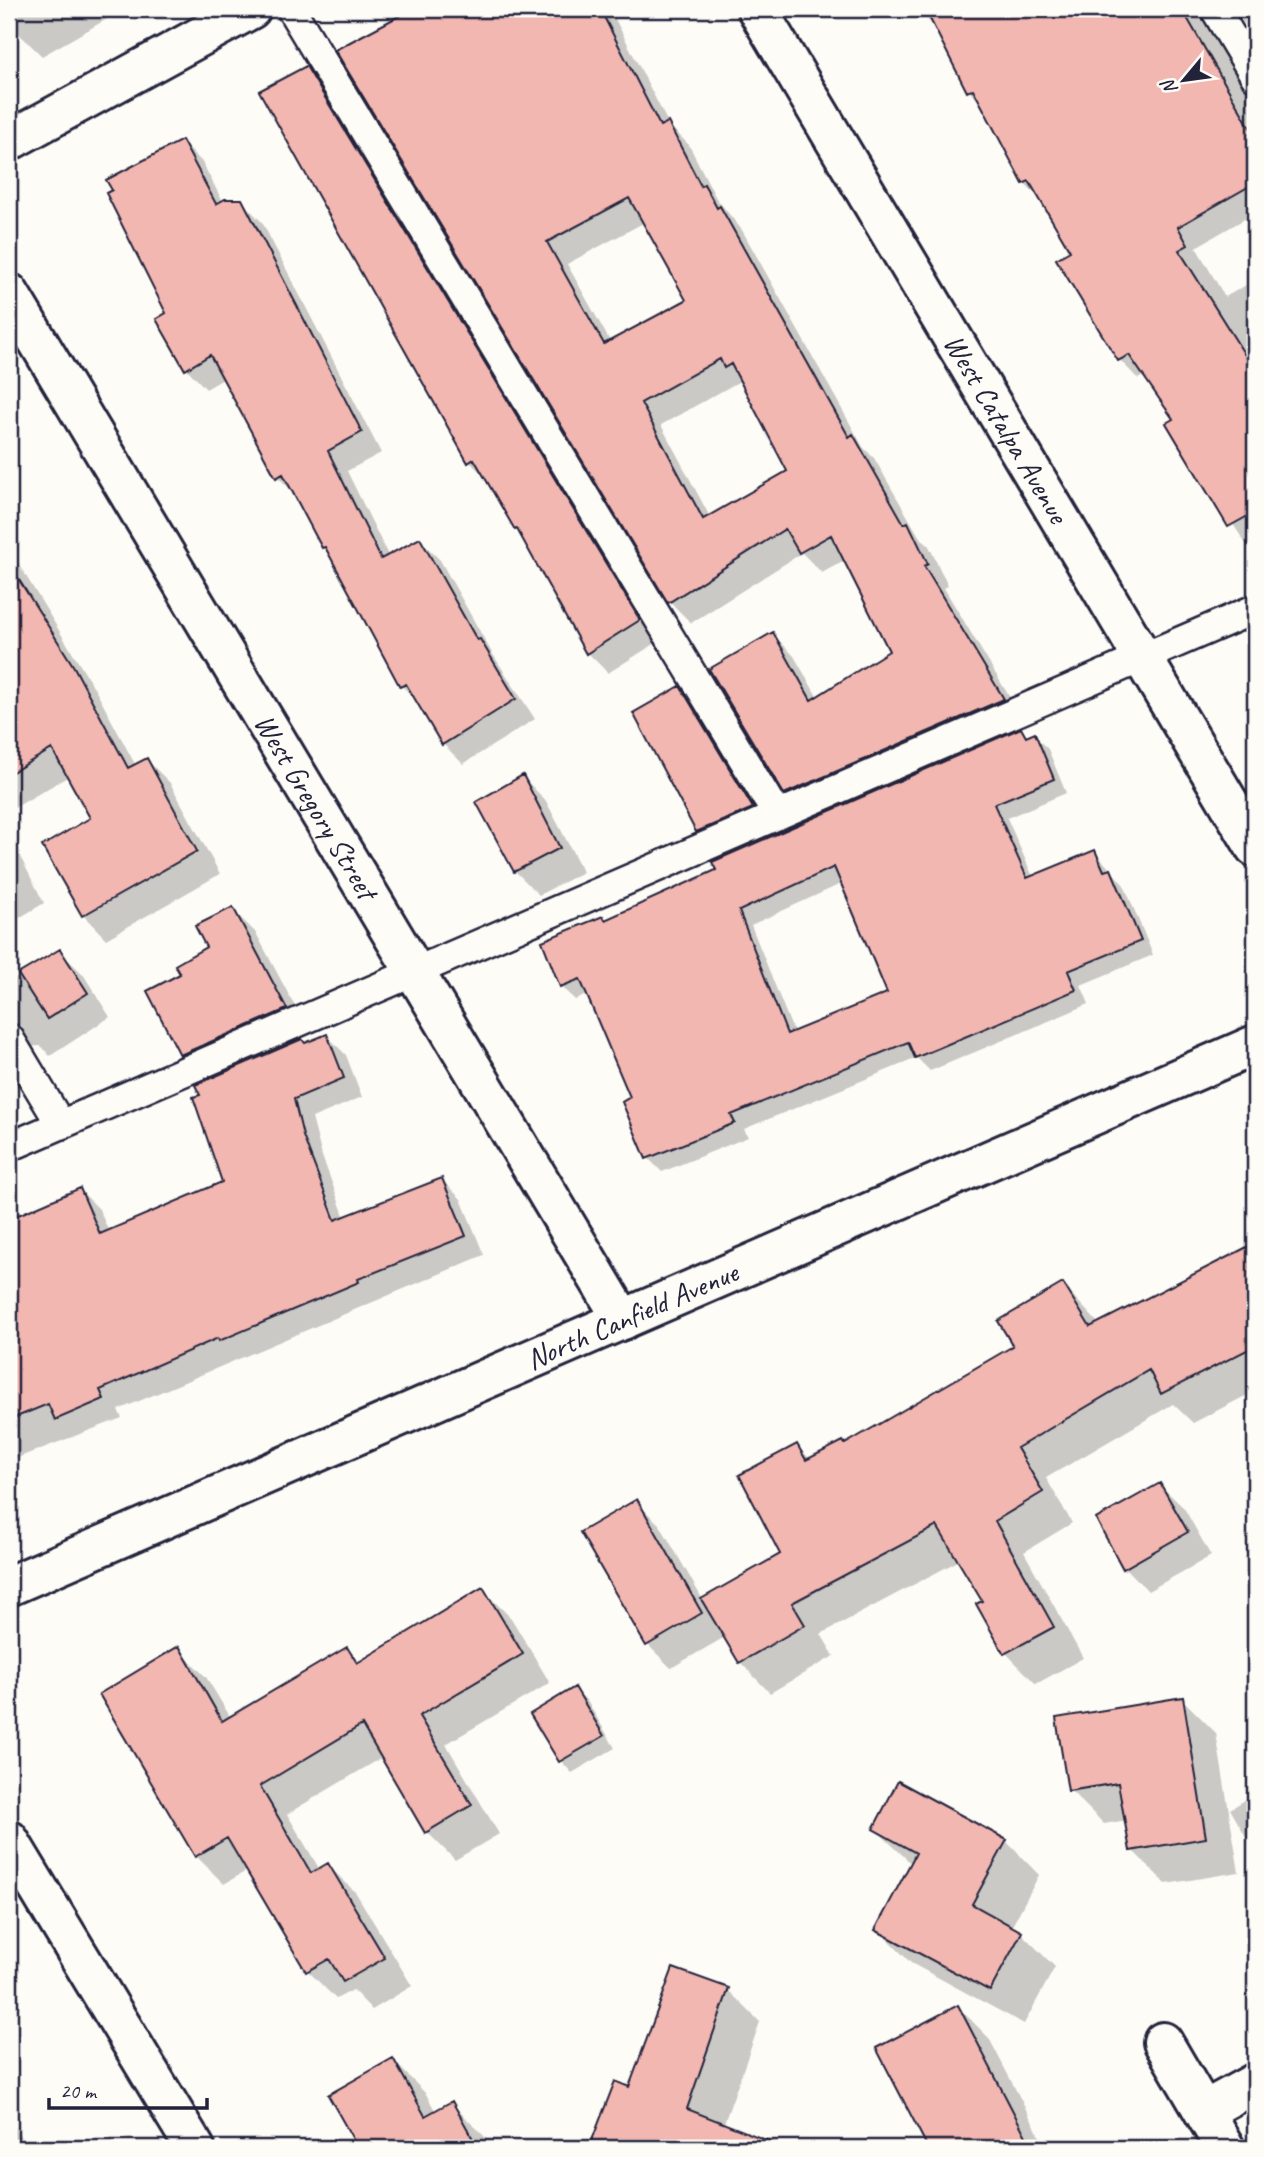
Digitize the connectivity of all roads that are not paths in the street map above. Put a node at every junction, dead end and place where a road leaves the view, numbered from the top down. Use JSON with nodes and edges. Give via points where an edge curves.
{"nodes":[{"id":1,"x":251,"y":9,"type":"edge"},
{"id":2,"x":291,"y":9,"type":"edge"},
{"id":3,"x":757,"y":9,"type":"edge"},
{"id":4,"x":1215,"y":9,"type":"edge"},
{"id":5,"x":1255,"y":76,"type":"edge"},
{"id":6,"x":9,"y":141,"type":"edge"},
{"id":7,"x":9,"y":292,"type":"edge"},
{"id":8,"x":1255,"y":609,"type":"edge"},
{"id":9,"x":1143,"y":657,"type":"junction"},
{"id":10,"x":777,"y":815,"type":"junction"},
{"id":11,"x":1255,"y":847,"type":"edge"},
{"id":12,"x":416,"y":972,"type":"junction"},
{"id":13,"x":9,"y":1038,"type":"edge"},
{"id":14,"x":1255,"y":1045,"type":"edge"},
{"id":15,"x":61,"y":1125,"type":"junction"},
{"id":16,"x":9,"y":1147,"type":"edge"},
{"id":17,"x":623,"y":1320,"type":"junction"},
{"id":18,"x":9,"y":1586,"type":"edge"},
{"id":19,"x":9,"y":1840,"type":"edge"},
{"id":20,"x":1163,"y":2042,"type":"dead end"},
{"id":21,"x":1255,"y":2083,"type":"edge"},
{"id":22,"x":1204,"y":2111,"type":"junction"},
{"id":23,"x":195,"y":2148,"type":"edge"},
{"id":24,"x":1226,"y":2148,"type":"edge"}],
"edges":[{"from":1,"to":6,"type":"street"},
{"from":2,"to":10,"type":"lane"},
{"from":3,"to":9,"type":"street","name":"West Catalpa Avenue"},
{"from":4,"to":5,"type":"lane"},
{"from":7,"to":12,"type":"street","name":"West Gregory Street"},
{"from":8,"to":9,"type":"lane"},
{"from":9,"to":10,"type":"lane"},
{"from":9,"to":11,"type":"street","name":"West Catalpa Avenue"},
{"from":10,"to":12,"type":"lane"},
{"from":12,"to":15,"type":"lane"},
{"from":12,"to":17,"type":"street","name":"West Gregory Street"},
{"from":13,"to":15,"type":"lane"},
{"from":14,"to":17,"type":"street","name":"North Canfield Avenue"},
{"from":15,"to":16,"type":"lane"},
{"from":17,"to":18,"type":"street","name":"North Canfield Avenue"},
{"from":19,"to":23,"type":"street"},
{"from":20,"to":22,"type":"street"},
{"from":21,"to":22,"type":"street"},
{"from":22,"to":24,"type":"street"}]}
